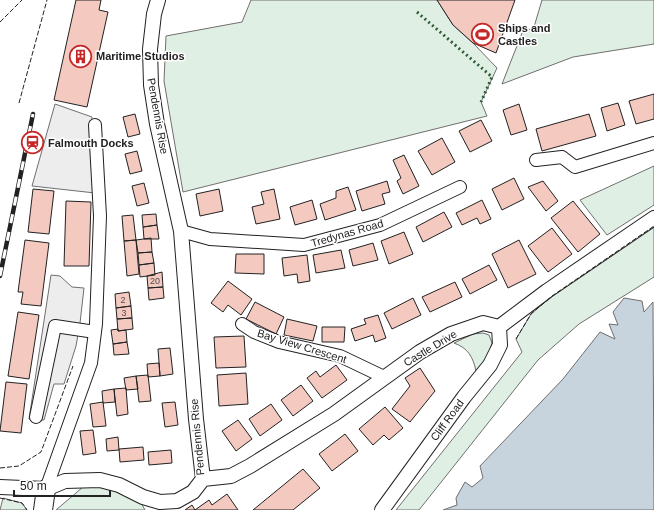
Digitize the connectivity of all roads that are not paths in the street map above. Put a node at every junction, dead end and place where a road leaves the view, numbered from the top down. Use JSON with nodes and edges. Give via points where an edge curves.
{"nodes":[{"id":1,"x":158,"y":0,"type":"edge"},
{"id":2,"x":94,"y":124,"type":"dead end"},
{"id":3,"x":654,"y":143,"type":"edge"},
{"id":4,"x":536,"y":160,"type":"dead end"},
{"id":5,"x":460,"y":187,"type":"dead end"},
{"id":6,"x":654,"y":218,"type":"edge"},
{"id":7,"x":181,"y":231,"type":"junction"},
{"id":8,"x":242,"y":324,"type":"dead end"},
{"id":9,"x":499,"y":327,"type":"junction"},
{"id":10,"x":95,"y":332,"type":"junction"},
{"id":11,"x":384,"y":377,"type":"junction"},
{"id":12,"x":36,"y":418,"type":"dead end"},
{"id":13,"x":203,"y":479,"type":"junction"},
{"id":14,"x":0,"y":487,"type":"edge"},
{"id":15,"x":46,"y":489,"type":"junction"},
{"id":16,"x":43,"y":510,"type":"edge"},
{"id":17,"x":382,"y":510,"type":"edge"}],
"edges":[{"from":1,"to":7,"type":"street","name":"Pendennis Rise","via":[[150,49],[151,85]]},
{"from":2,"to":10,"type":"street","via":[[100,216]]},
{"from":3,"to":4,"type":"street","via":[[575,167],[562,157]]},
{"from":5,"to":7,"type":"street","name":"Tredynas Road","via":[[380,225],[304,245],[210,239]]},
{"from":6,"to":9,"type":"street"},
{"from":7,"to":13,"type":"street","name":"Pendennis Rise"},
{"from":8,"to":11,"type":"street","name":"Bay View Crescent","via":[[279,342],[340,356]]},
{"from":9,"to":11,"type":"street","name":"Castle Drive","via":[[483,323],[451,334]]},
{"from":9,"to":17,"type":"street","name":"Cliff Road","via":[[500,345],[490,365]]},
{"from":10,"to":12,"type":"street","via":[[55,326]]},
{"from":10,"to":15,"type":"street","via":[[91,363]]},
{"from":11,"to":13,"type":"street","name":"Castle Drive","via":[[334,414],[250,466],[230,476]]},
{"from":13,"to":15,"type":"street","name":"Pendennis Rise","via":[[193,492],[177,501],[160,502],[100,480],[65,480]]},
{"from":14,"to":15,"type":"street"},
{"from":15,"to":16,"type":"main road"}]}
